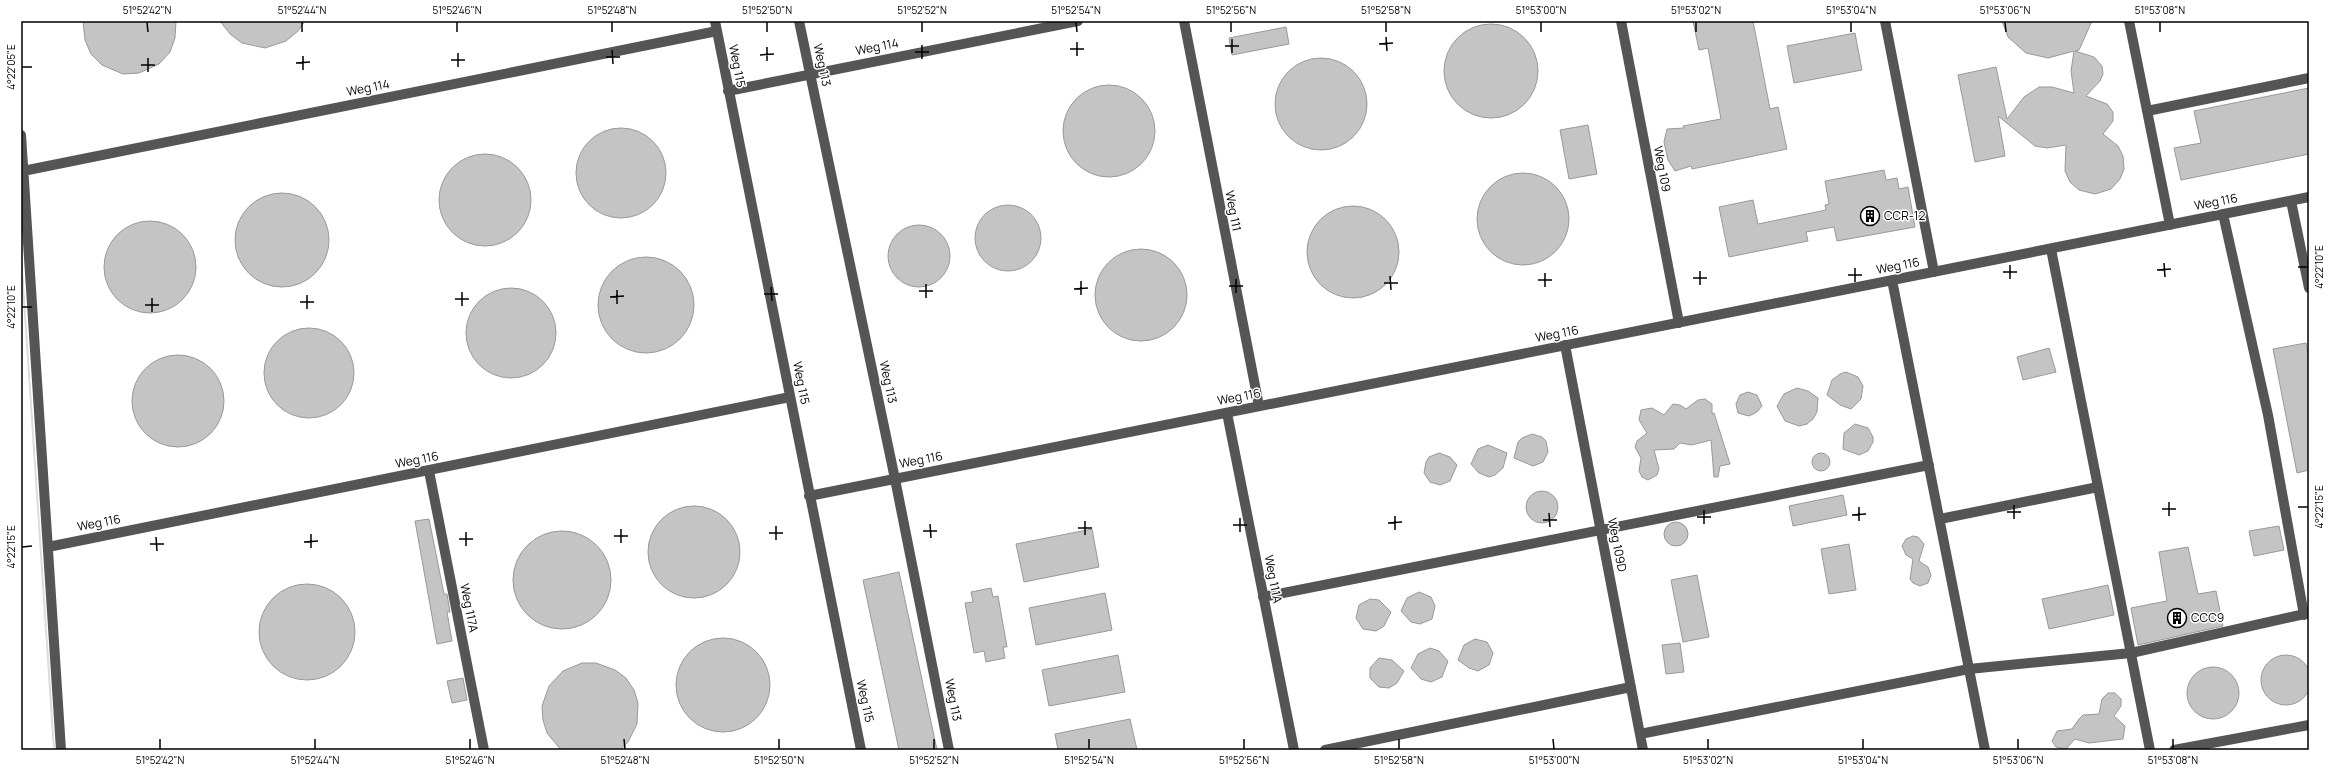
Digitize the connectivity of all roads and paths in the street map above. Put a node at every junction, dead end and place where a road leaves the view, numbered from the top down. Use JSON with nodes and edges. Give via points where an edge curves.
{"nodes":[{"id":1,"x":799,"y":21,"type":"edge"},
{"id":2,"x":1078,"y":21,"type":"edge"},
{"id":3,"x":1184,"y":21,"type":"edge"},
{"id":4,"x":1621,"y":21,"type":"edge"},
{"id":5,"x":1885,"y":21,"type":"edge"},
{"id":6,"x":2129,"y":21,"type":"edge"},
{"id":7,"x":716,"y":26,"type":"edge"},
{"id":8,"x":810,"y":73,"type":"junction"},
{"id":9,"x":2309,"y":78,"type":"edge"},
{"id":10,"x":728,"y":91,"type":"junction"},
{"id":11,"x":2147,"y":111,"type":"junction"},
{"id":12,"x":21,"y":135,"type":"edge"},
{"id":13,"x":23,"y":171,"type":"junction"},
{"id":14,"x":2309,"y":197,"type":"edge"},
{"id":15,"x":2291,"y":201,"type":"junction"},
{"id":16,"x":2223,"y":214,"type":"junction"},
{"id":17,"x":2170,"y":225,"type":"junction"},
{"id":18,"x":2051,"y":248,"type":"junction"},
{"id":19,"x":2307,"y":266,"type":"edge"},
{"id":20,"x":1934,"y":272,"type":"junction"},
{"id":21,"x":1892,"y":280,"type":"junction"},
{"id":22,"x":2309,"y":288,"type":"edge"},
{"id":23,"x":1679,"y":323,"type":"junction"},
{"id":24,"x":1564,"y":345,"type":"junction"},
{"id":25,"x":790,"y":397,"type":"junction"},
{"id":26,"x":1259,"y":406,"type":"junction"},
{"id":27,"x":1227,"y":413,"type":"junction"},
{"id":28,"x":1929,"y":465,"type":"junction"},
{"id":29,"x":429,"y":471,"type":"junction"},
{"id":30,"x":895,"y":479,"type":"junction"},
{"id":31,"x":2098,"y":487,"type":"junction"},
{"id":32,"x":809,"y":496,"type":"junction"},
{"id":33,"x":1940,"y":519,"type":"junction"},
{"id":34,"x":1601,"y":530,"type":"junction"},
{"id":35,"x":48,"y":546,"type":"junction"},
{"id":36,"x":1264,"y":597,"type":"junction"},
{"id":37,"x":2307,"y":614,"type":"edge"},
{"id":38,"x":2131,"y":653,"type":"junction"},
{"id":39,"x":1969,"y":668,"type":"junction"},
{"id":40,"x":1631,"y":687,"type":"junction"},
{"id":41,"x":2309,"y":725,"type":"edge"},
{"id":42,"x":1640,"y":734,"type":"junction"},
{"id":43,"x":61,"y":750,"type":"edge"},
{"id":44,"x":484,"y":750,"type":"edge"},
{"id":45,"x":862,"y":750,"type":"edge"},
{"id":46,"x":949,"y":750,"type":"edge"},
{"id":47,"x":1294,"y":750,"type":"edge"},
{"id":48,"x":1325,"y":750,"type":"edge"},
{"id":49,"x":1643,"y":750,"type":"edge"},
{"id":50,"x":1985,"y":750,"type":"edge"},
{"id":51,"x":2150,"y":750,"type":"edge"},
{"id":52,"x":2174,"y":750,"type":"edge"}],
"edges":[{"from":1,"to":8,"type":"lane","name":"Weg 113"},
{"from":2,"to":8,"type":"lane","name":"Weg 114"},
{"from":3,"to":26,"type":"lane","name":"Weg 111"},
{"from":4,"to":23,"type":"lane","name":"Weg 109"},
{"from":5,"to":20,"type":"lane"},
{"from":6,"to":11,"type":"lane"},
{"from":7,"to":10,"type":"lane","name":"Weg 115"},
{"from":7,"to":13,"type":"lane","name":"Weg 114"},
{"from":8,"to":10,"type":"lane","name":"Weg 114"},
{"from":8,"to":30,"type":"lane","name":"Weg 113"},
{"from":9,"to":11,"type":"lane"},
{"from":10,"to":25,"type":"lane","name":"Weg 115"},
{"from":11,"to":17,"type":"lane"},
{"from":12,"to":13,"type":"lane"},
{"from":13,"to":35,"type":"lane"},
{"from":14,"to":15,"type":"lane","name":"Weg 116"},
{"from":15,"to":16,"type":"lane","name":"Weg 116"},
{"from":15,"to":19,"type":"lane"},
{"from":16,"to":17,"type":"lane","name":"Weg 116"},
{"from":16,"to":37,"type":"lane","via":[[2268,415]]},
{"from":17,"to":18,"type":"lane","name":"Weg 116"},
{"from":18,"to":20,"type":"lane","name":"Weg 116"},
{"from":18,"to":31,"type":"lane"},
{"from":19,"to":22,"type":"lane"},
{"from":20,"to":21,"type":"lane","name":"Weg 116"},
{"from":21,"to":23,"type":"lane","name":"Weg 116"},
{"from":21,"to":28,"type":"lane"},
{"from":23,"to":24,"type":"lane","name":"Weg 116"},
{"from":24,"to":26,"type":"lane","name":"Weg 116"},
{"from":24,"to":34,"type":"lane","name":"Weg 109D"},
{"from":25,"to":29,"type":"lane","name":"Weg 116"},
{"from":25,"to":32,"type":"lane","name":"Weg 115"},
{"from":26,"to":27,"type":"lane","name":"Weg 116"},
{"from":27,"to":30,"type":"lane","name":"Weg 116"},
{"from":27,"to":36,"type":"lane","name":"Weg 111A"},
{"from":28,"to":33,"type":"lane"},
{"from":28,"to":34,"type":"lane"},
{"from":29,"to":35,"type":"lane","name":"Weg 116"},
{"from":29,"to":44,"type":"lane","name":"Weg 117A"},
{"from":30,"to":32,"type":"lane","name":"Weg 116"},
{"from":30,"to":46,"type":"lane","name":"Weg 113"},
{"from":31,"to":33,"type":"lane"},
{"from":31,"to":38,"type":"lane"},
{"from":32,"to":45,"type":"lane","name":"Weg 115"},
{"from":33,"to":39,"type":"lane"},
{"from":34,"to":36,"type":"lane"},
{"from":34,"to":40,"type":"lane","name":"Weg 109D"},
{"from":35,"to":43,"type":"lane"},
{"from":36,"to":47,"type":"lane","name":"Weg 111A"},
{"from":37,"to":38,"type":"lane"},
{"from":38,"to":39,"type":"lane"},
{"from":38,"to":51,"type":"lane"},
{"from":39,"to":42,"type":"lane"},
{"from":39,"to":50,"type":"lane"},
{"from":40,"to":42,"type":"lane","name":"Weg 109D"},
{"from":40,"to":48,"type":"lane"},
{"from":41,"to":52,"type":"lane"},
{"from":42,"to":49,"type":"lane","name":"Weg 109D"}]}
